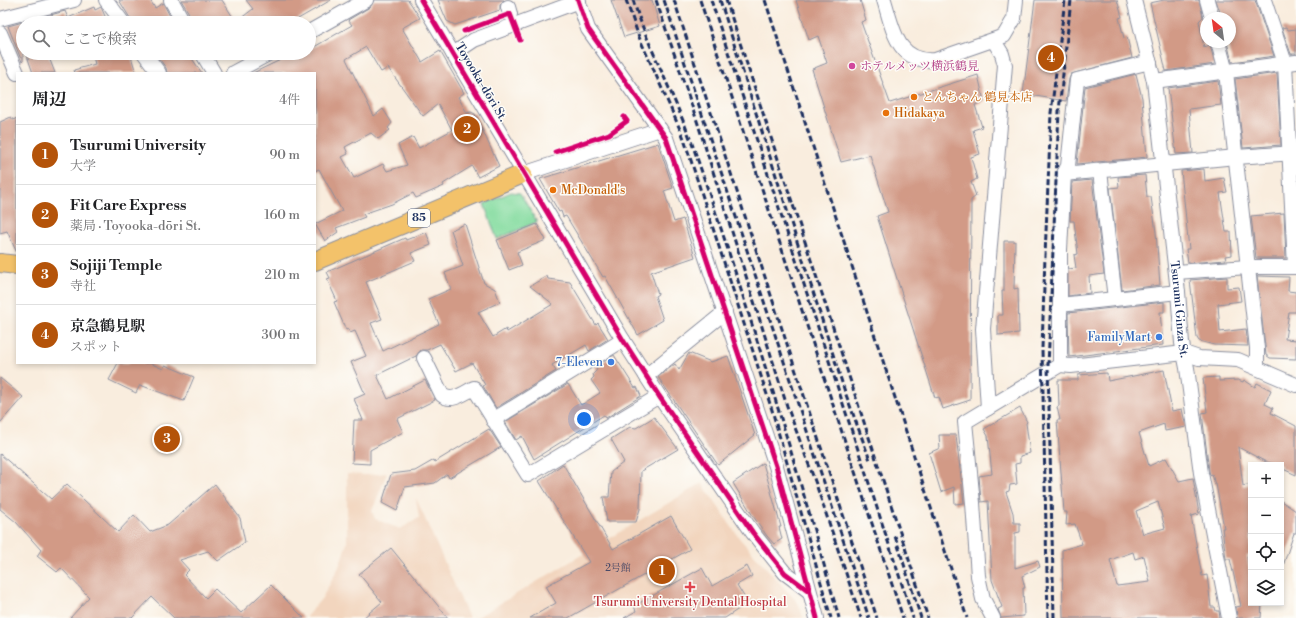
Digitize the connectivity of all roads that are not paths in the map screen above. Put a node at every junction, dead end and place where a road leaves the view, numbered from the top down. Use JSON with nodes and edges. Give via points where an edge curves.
{"nodes":[{"id":1,"x":74,"y":0,"type":"edge"},
{"id":2,"x":106,"y":0,"type":"edge"},
{"id":3,"x":171,"y":0,"type":"edge"},
{"id":4,"x":366,"y":0,"type":"edge"},
{"id":5,"x":421,"y":0,"type":"edge"},
{"id":6,"x":578,"y":0,"type":"edge"},
{"id":7,"x":884,"y":0,"type":"edge"},
{"id":8,"x":1016,"y":0,"type":"edge"},
{"id":9,"x":1134,"y":0,"type":"edge"},
{"id":10,"x":1207,"y":0,"type":"edge"},
{"id":11,"x":1264,"y":0,"type":"edge"},
{"id":12,"x":1210,"y":12,"type":"edge"},
{"id":13,"x":118,"y":16,"type":"edge"},
{"id":14,"x":180,"y":16,"type":"edge"},
{"id":15,"x":0,"y":18,"type":"edge"},
{"id":16,"x":316,"y":28,"type":"edge"},
{"id":17,"x":0,"y":33,"type":"edge"},
{"id":18,"x":994,"y":41,"type":"junction"},
{"id":19,"x":1220,"y":48,"type":"edge"},
{"id":20,"x":453,"y":54,"type":"junction"},
{"id":21,"x":149,"y":60,"type":"edge"},
{"id":22,"x":206,"y":60,"type":"edge"},
{"id":23,"x":257,"y":60,"type":"edge"},
{"id":24,"x":1150,"y":62,"type":"junction"},
{"id":25,"x":1291,"y":62,"type":"edge"},
{"id":26,"x":17,"y":72,"type":"edge"},
{"id":27,"x":158,"y":72,"type":"edge"},
{"id":28,"x":213,"y":72,"type":"edge"},
{"id":29,"x":235,"y":72,"type":"edge"},
{"id":30,"x":1226,"y":72,"type":"junction"},
{"id":31,"x":1154,"y":80,"type":"junction"},
{"id":32,"x":660,"y":129,"type":"junction"},
{"id":33,"x":1293,"y":153,"type":"edge"},
{"id":34,"x":1236,"y":157,"type":"junction"},
{"id":35,"x":1164,"y":164,"type":"junction"},
{"id":36,"x":1100,"y":171,"type":"junction"},
{"id":37,"x":524,"y":174,"type":"junction"},
{"id":38,"x":1064,"y":174,"type":"junction"},
{"id":39,"x":316,"y":261,"type":"edge"},
{"id":40,"x":0,"y":263,"type":"edge"},
{"id":41,"x":16,"y":265,"type":"edge"},
{"id":42,"x":1248,"y":267,"type":"junction"},
{"id":43,"x":1296,"y":267,"type":"edge"},
{"id":44,"x":1176,"y":272,"type":"junction"},
{"id":45,"x":1178,"y":292,"type":"junction"},
{"id":46,"x":1115,"y":299,"type":"junction"},
{"id":47,"x":1060,"y":305,"type":"junction"},
{"id":48,"x":725,"y":312,"type":"junction"},
{"id":49,"x":623,"y":340,"type":"junction"},
{"id":50,"x":1184,"y":353,"type":"junction"},
{"id":51,"x":424,"y":358,"type":"dead end"},
{"id":52,"x":1060,"y":365,"type":"junction"},
{"id":53,"x":1257,"y":367,"type":"junction"},
{"id":54,"x":646,"y":376,"type":"junction"},
{"id":55,"x":1296,"y":385,"type":"edge"},
{"id":56,"x":659,"y":396,"type":"junction"},
{"id":57,"x":988,"y":408,"type":"junction"},
{"id":58,"x":493,"y":420,"type":"junction"},
{"id":59,"x":809,"y":591,"type":"junction"},
{"id":60,"x":817,"y":618,"type":"edge"},
{"id":61,"x":993,"y":618,"type":"edge"},
{"id":62,"x":1228,"y":618,"type":"edge"}],
"edges":[{"from":1,"to":15,"type":"street"},
{"from":2,"to":13,"type":"street"},
{"from":3,"to":14,"type":"street"},
{"from":4,"to":16,"type":"street"},
{"from":5,"to":20,"type":"street","name":"Toyooka-dōri St."},
{"from":6,"to":20,"type":"street","via":[[474,40]]},
{"from":6,"to":32,"type":"street","via":[[588,29]]},
{"from":7,"to":18,"type":"street","via":[[894,35],[911,57],[923,61],[935,60]]},
{"from":8,"to":18,"type":"street","via":[[1014,19],[1010,28],[1004,36]]},
{"from":9,"to":24,"type":"street","name":"Tsurumi Ginza St."},
{"from":10,"to":12,"type":"street"},
{"from":11,"to":25,"type":"street"},
{"from":17,"to":26,"type":"street"},
{"from":18,"to":57,"type":"street","via":[[1005,65],[983,329]]},
{"from":19,"to":30,"type":"street"},
{"from":20,"to":37,"type":"street","name":"Toyooka-dōri St."},
{"from":21,"to":27,"type":"street"},
{"from":22,"to":28,"type":"street"},
{"from":23,"to":29,"type":"street"},
{"from":24,"to":31,"type":"street","name":"Tsurumi Ginza St."},
{"from":24,"to":38,"type":"street","via":[[1077,80],[1068,166]]},
{"from":25,"to":30,"type":"street"},
{"from":25,"to":33,"type":"street"},
{"from":30,"to":31,"type":"street"},
{"from":30,"to":34,"type":"street"},
{"from":31,"to":35,"type":"street","name":"Tsurumi Ginza St."},
{"from":32,"to":37,"type":"street"},
{"from":32,"to":48,"type":"street","via":[[666,138]]},
{"from":33,"to":34,"type":"street"},
{"from":33,"to":43,"type":"street"},
{"from":34,"to":35,"type":"street"},
{"from":34,"to":42,"type":"street"},
{"from":35,"to":36,"type":"street"},
{"from":35,"to":44,"type":"street","name":"Tsurumi Ginza St."},
{"from":36,"to":38,"type":"street"},
{"from":36,"to":46,"type":"street"},
{"from":37,"to":39,"type":"main road","number":"85"},
{"from":37,"to":49,"type":"street","name":"Toyooka-dōri St."},
{"from":38,"to":47,"type":"street"},
{"from":40,"to":41,"type":"main road"},
{"from":42,"to":43,"type":"street"},
{"from":42,"to":44,"type":"street"},
{"from":42,"to":53,"type":"street"},
{"from":44,"to":45,"type":"street","name":"Tsurumi Ginza St."},
{"from":45,"to":46,"type":"street"},
{"from":45,"to":50,"type":"street","name":"Tsurumi Ginza St."},
{"from":46,"to":47,"type":"street"},
{"from":47,"to":52,"type":"street"},
{"from":48,"to":54,"type":"street"},
{"from":48,"to":59,"type":"street","via":[[776,466]]},
{"from":49,"to":54,"type":"street","name":"Toyooka-dōri St."},
{"from":49,"to":58,"type":"street"},
{"from":50,"to":52,"type":"street","via":[[1071,366]]},
{"from":50,"to":53,"type":"street","via":[[1199,358],[1238,360]]},
{"from":50,"to":62,"type":"street","name":"Tsurumi Ginza St.","via":[[1201,474]]},
{"from":51,"to":58,"type":"street","via":[[442,395],[449,400],[474,388]]},
{"from":52,"to":57,"type":"street"},
{"from":53,"to":55,"type":"street"},
{"from":54,"to":56,"type":"street","name":"Toyooka-dōri St."},
{"from":56,"to":58,"type":"street","via":[[528,475]]},
{"from":56,"to":59,"type":"street","name":"Toyooka-dōri St.","via":[[753,533],[785,573]]},
{"from":57,"to":61,"type":"street","via":[[965,422],[978,576],[983,599]]},
{"from":59,"to":60,"type":"street"}]}
